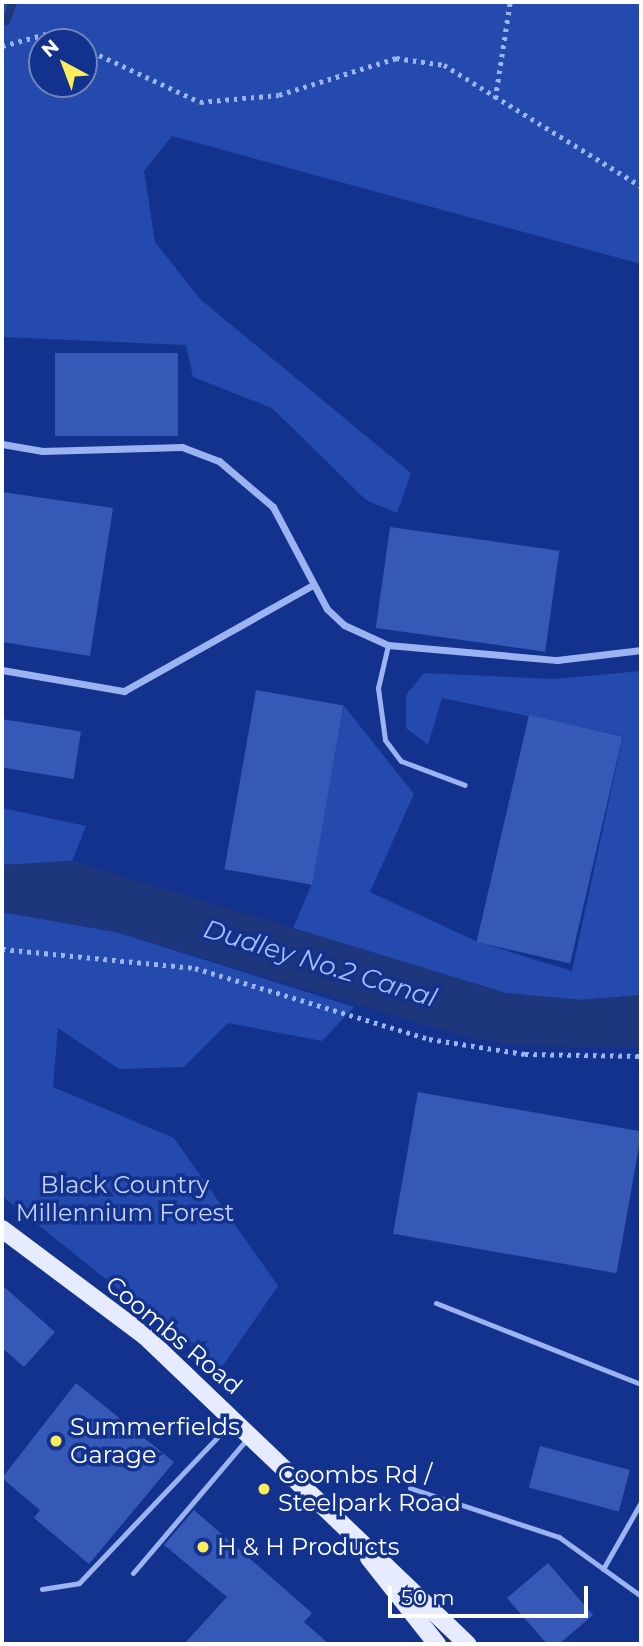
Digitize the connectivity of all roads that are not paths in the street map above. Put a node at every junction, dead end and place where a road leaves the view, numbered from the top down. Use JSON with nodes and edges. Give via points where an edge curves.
{"nodes":[{"id":1,"x":2,"y":444,"type":"edge"},
{"id":2,"x":313,"y":584,"type":"junction"},
{"id":3,"x":388,"y":645,"type":"junction"},
{"id":4,"x":641,"y":650,"type":"edge"},
{"id":5,"x":2,"y":670,"type":"edge"},
{"id":6,"x":465,"y":785,"type":"dead end"},
{"id":7,"x":2,"y":1229,"type":"edge"},
{"id":8,"x":436,"y":1303,"type":"dead end"},
{"id":9,"x":641,"y":1384,"type":"edge"},
{"id":10,"x":235,"y":1419,"type":"junction"},
{"id":11,"x":251,"y":1434,"type":"junction"},
{"id":12,"x":410,"y":1488,"type":"dead end"},
{"id":13,"x":641,"y":1502,"type":"edge"},
{"id":14,"x":336,"y":1517,"type":"junction"},
{"id":15,"x":603,"y":1569,"type":"junction"},
{"id":16,"x":133,"y":1573,"type":"dead end"},
{"id":17,"x":42,"y":1589,"type":"dead end"},
{"id":18,"x":641,"y":1596,"type":"edge"},
{"id":19,"x":437,"y":1644,"type":"edge"},
{"id":20,"x":467,"y":1644,"type":"edge"}],
"edges":[{"from":1,"to":2,"type":"street","via":[[42,452],[182,447],[219,461],[273,508]]},
{"from":2,"to":3,"type":"street","via":[[344,625]]},
{"from":2,"to":5,"type":"street","via":[[124,691]]},
{"from":3,"to":4,"type":"street","via":[[557,660]]},
{"from":3,"to":6,"type":"lane","via":[[378,688],[386,740],[401,761]]},
{"from":7,"to":10,"type":"main road","name":"Coombs Road","via":[[145,1336]]},
{"from":8,"to":9,"type":"lane"},
{"from":10,"to":11,"type":"main road","name":"Coombs Road"},
{"from":10,"to":17,"type":"lane","via":[[79,1583]]},
{"from":11,"to":14,"type":"main road","name":"Coombs Road"},
{"from":11,"to":16,"type":"lane"},
{"from":12,"to":15,"type":"lane","via":[[559,1537]]},
{"from":13,"to":15,"type":"lane"},
{"from":14,"to":19,"type":"main road","name":"Coombs Road"},
{"from":14,"to":20,"type":"main road","name":"Coombs Road"},
{"from":15,"to":18,"type":"lane"}]}
